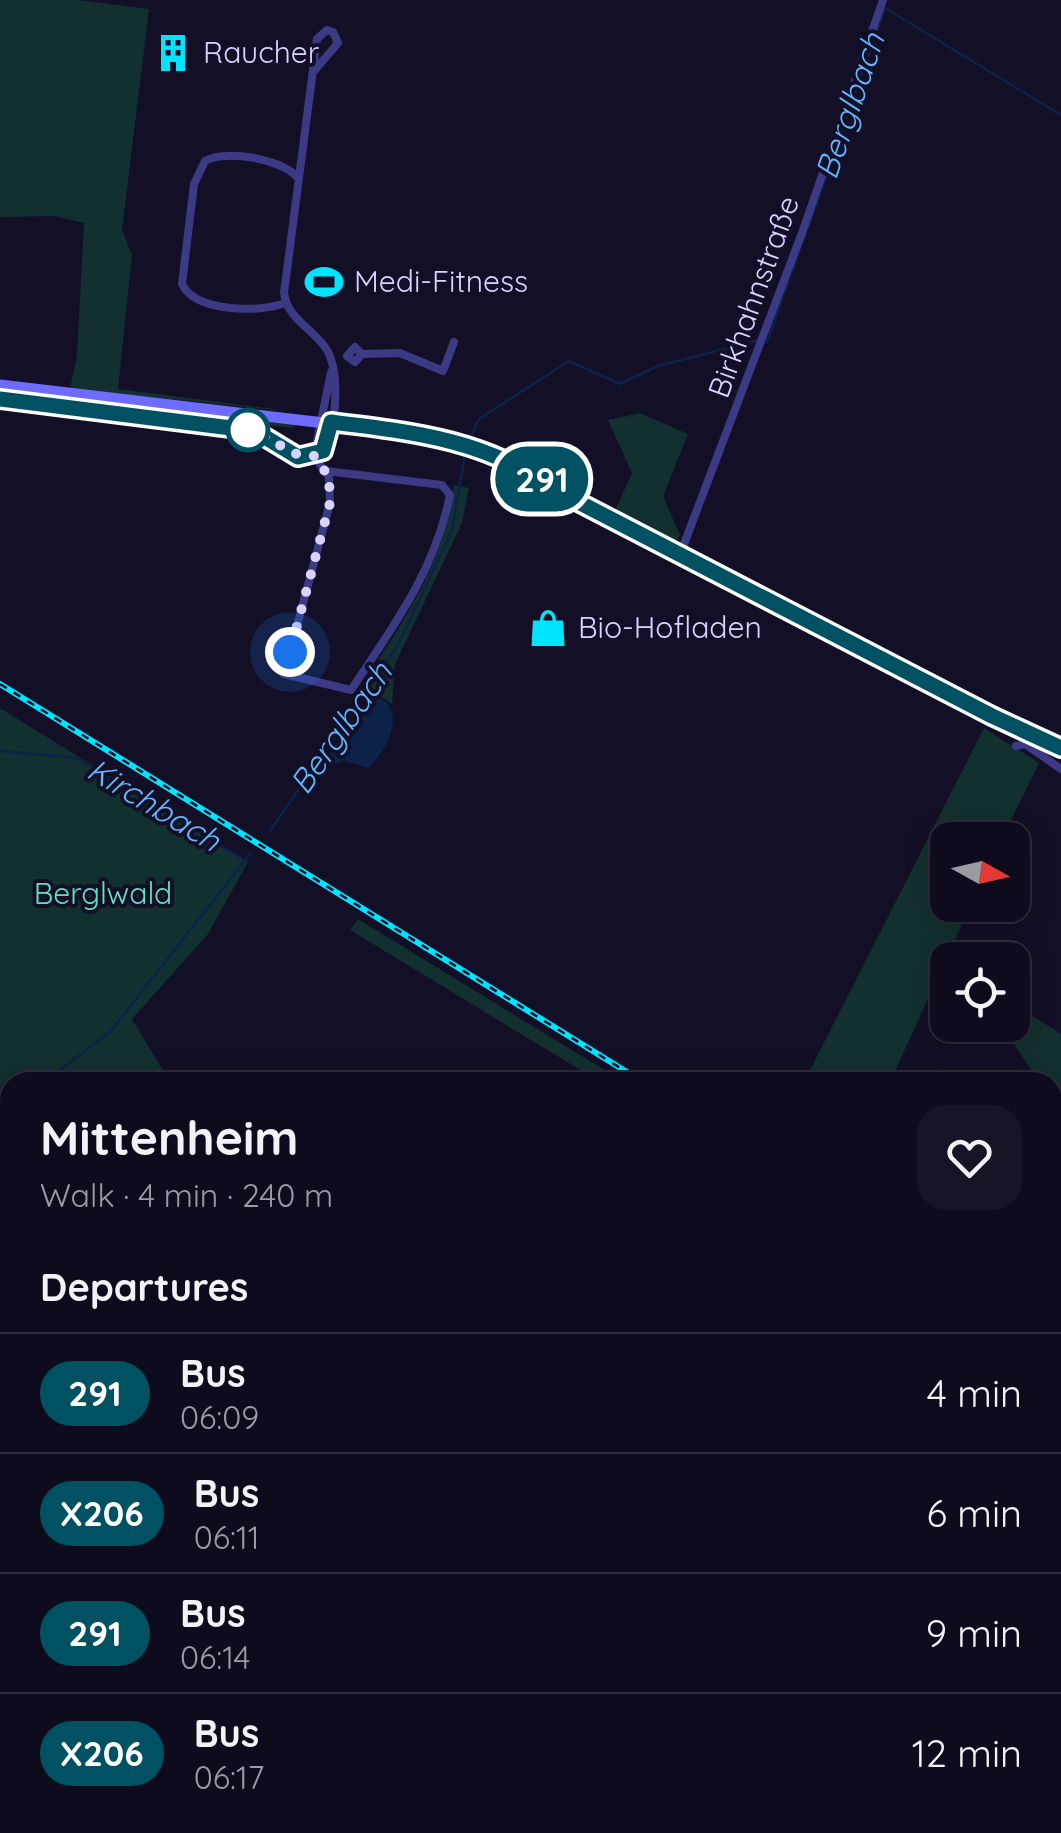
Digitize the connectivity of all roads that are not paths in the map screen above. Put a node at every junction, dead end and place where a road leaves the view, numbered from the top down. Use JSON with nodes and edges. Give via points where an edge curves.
{"nodes":[{"id":1,"x":884,"y":0,"type":"edge"},
{"id":2,"x":315,"y":70,"type":"junction"},
{"id":3,"x":297,"y":177,"type":"junction"},
{"id":4,"x":285,"y":303,"type":"junction"},
{"id":5,"x":454,"y":342,"type":"dead end"},
{"id":6,"x":332,"y":366,"type":"junction"},
{"id":7,"x":0,"y":385,"type":"edge"},
{"id":8,"x":0,"y":399,"type":"edge"},
{"id":9,"x":326,"y":422,"type":"junction"},
{"id":10,"x":314,"y":456,"type":"junction"},
{"id":11,"x":326,"y":472,"type":"junction"},
{"id":12,"x":681,"y":552,"type":"junction"},
{"id":13,"x":284,"y":674,"type":"junction"},
{"id":14,"x":298,"y":686,"type":"dead end"},
{"id":15,"x":1016,"y":746,"type":"dead end"},
{"id":16,"x":1061,"y":748,"type":"edge"},
{"id":17,"x":1061,"y":768,"type":"edge"}],
"edges":[{"from":1,"to":12,"type":"street","name":"Birkhahnstraße"},
{"from":2,"to":2,"type":"street","via":[[338,44],[333,32],[317,40]]},
{"from":2,"to":3,"type":"street"},
{"from":3,"to":4,"type":"street"},
{"from":3,"to":4,"type":"street","via":[[278,164],[217,156],[204,161],[194,184],[182,284],[202,302],[268,310]]},
{"from":4,"to":6,"type":"street","via":[[325,347]]},
{"from":5,"to":6,"type":"street","via":[[442,372],[400,354],[352,348],[349,359]]},
{"from":6,"to":9,"type":"street"},
{"from":7,"to":9,"type":"main road"},
{"from":8,"to":10,"type":"street","via":[[255,431],[295,456]]},
{"from":9,"to":10,"type":"street"},
{"from":9,"to":12,"type":"main road","via":[[466,442]]},
{"from":10,"to":11,"type":"street"},
{"from":11,"to":13,"type":"street","via":[[330,503]]},
{"from":11,"to":13,"type":"street","via":[[442,485],[450,494],[415,595],[351,690]]},
{"from":12,"to":16,"type":"main road"},
{"from":13,"to":14,"type":"street"},
{"from":15,"to":17,"type":"street","via":[[1025,744]]}]}
